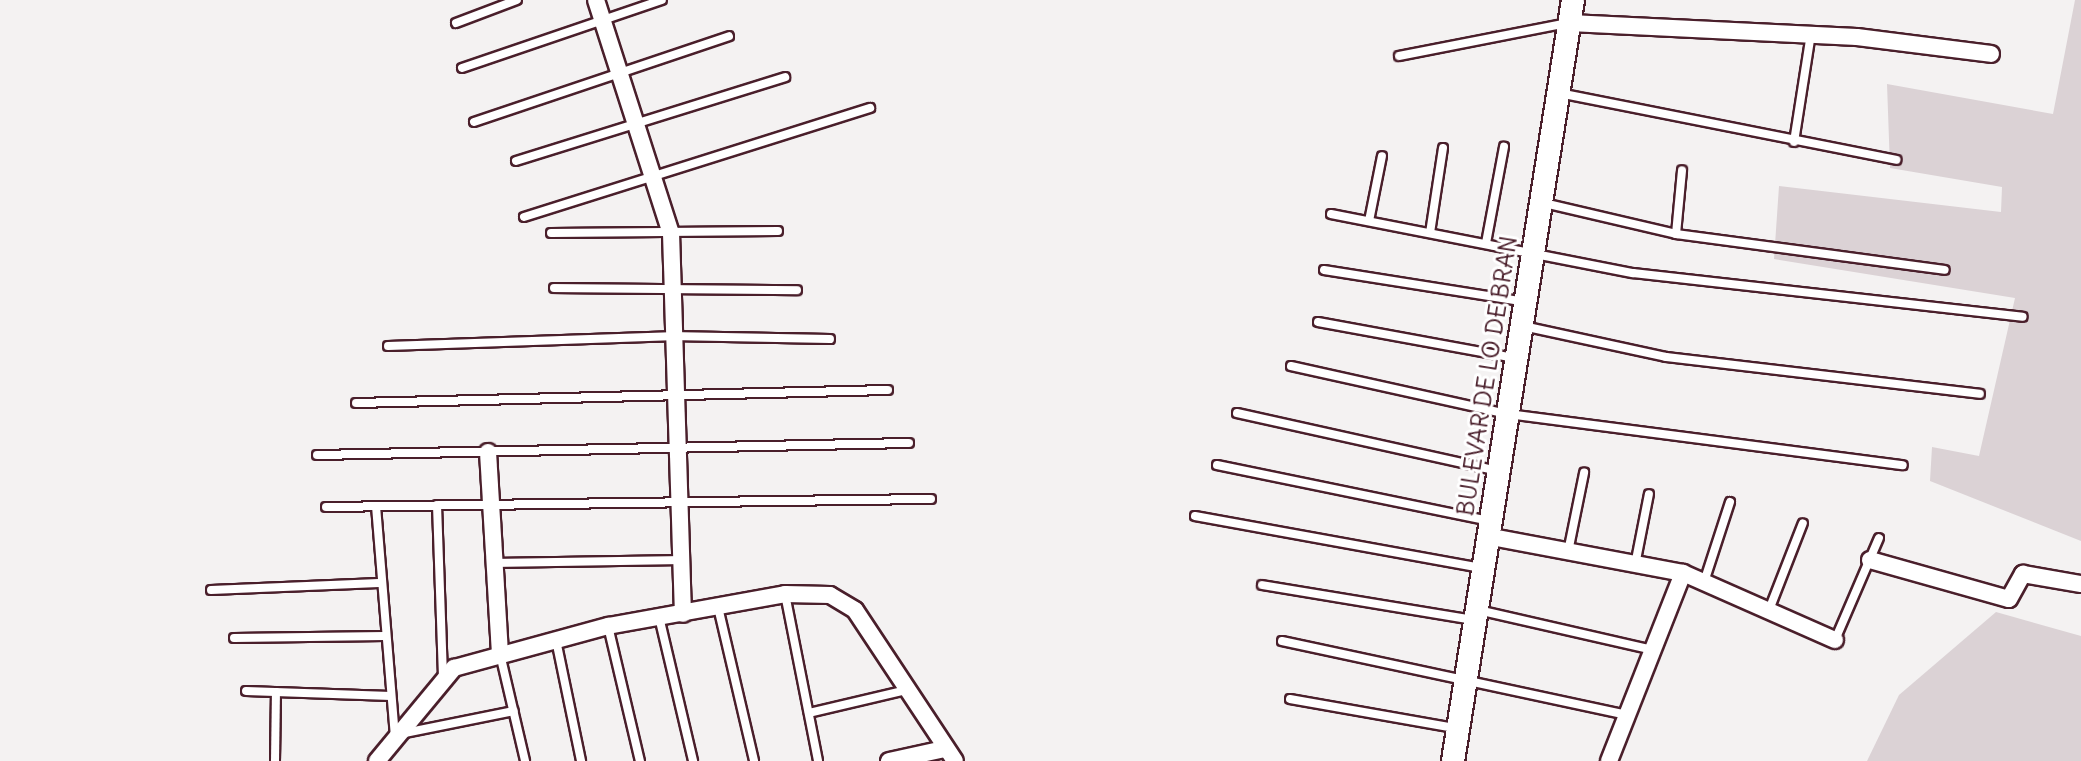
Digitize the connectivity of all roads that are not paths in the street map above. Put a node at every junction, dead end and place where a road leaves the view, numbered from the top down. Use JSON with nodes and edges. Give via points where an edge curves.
{"nodes":[{"id":1,"x":517,"y":0,"type":"edge"},
{"id":2,"x":596,"y":0,"type":"edge"},
{"id":3,"x":662,"y":0,"type":"edge"},
{"id":4,"x":1571,"y":11,"type":"edge"},
{"id":5,"x":456,"y":23,"type":"dead end"},
{"id":6,"x":604,"y":23,"type":"junction"},
{"id":7,"x":1811,"y":34,"type":"junction"},
{"id":8,"x":729,"y":36,"type":"dead end"},
{"id":9,"x":1991,"y":54,"type":"dead end"},
{"id":10,"x":1399,"y":56,"type":"dead end"},
{"id":11,"x":462,"y":68,"type":"dead end"},
{"id":12,"x":619,"y":72,"type":"junction"},
{"id":13,"x":785,"y":77,"type":"dead end"},
{"id":14,"x":1558,"y":92,"type":"junction"},
{"id":15,"x":870,"y":108,"type":"dead end"},
{"id":16,"x":474,"y":122,"type":"dead end"},
{"id":17,"x":639,"y":123,"type":"junction"},
{"id":18,"x":1794,"y":142,"type":"junction"},
{"id":19,"x":1504,"y":147,"type":"dead end"},
{"id":20,"x":1443,"y":148,"type":"dead end"},
{"id":21,"x":1382,"y":156,"type":"dead end"},
{"id":22,"x":1896,"y":160,"type":"dead end"},
{"id":23,"x":516,"y":161,"type":"dead end"},
{"id":24,"x":1682,"y":170,"type":"dead end"},
{"id":25,"x":655,"y":176,"type":"junction"},
{"id":26,"x":1541,"y":202,"type":"junction"},
{"id":27,"x":1331,"y":214,"type":"dead end"},
{"id":28,"x":524,"y":217,"type":"dead end"},
{"id":29,"x":1369,"y":221,"type":"junction"},
{"id":30,"x":778,"y":231,"type":"dead end"},
{"id":31,"x":551,"y":233,"type":"dead end"},
{"id":32,"x":671,"y":233,"type":"junction"},
{"id":33,"x":1430,"y":233,"type":"junction"},
{"id":34,"x":1676,"y":234,"type":"junction"},
{"id":35,"x":1486,"y":243,"type":"junction"},
{"id":36,"x":1533,"y":251,"type":"junction"},
{"id":37,"x":1324,"y":270,"type":"dead end"},
{"id":38,"x":1945,"y":270,"type":"dead end"},
{"id":39,"x":554,"y":288,"type":"dead end"},
{"id":40,"x":671,"y":288,"type":"junction"},
{"id":41,"x":797,"y":290,"type":"dead end"},
{"id":42,"x":1525,"y":302,"type":"junction"},
{"id":43,"x":2023,"y":317,"type":"dead end"},
{"id":44,"x":1318,"y":322,"type":"dead end"},
{"id":45,"x":1522,"y":325,"type":"junction"},
{"id":46,"x":670,"y":336,"type":"junction"},
{"id":47,"x":830,"y":339,"type":"dead end"},
{"id":48,"x":388,"y":346,"type":"dead end"},
{"id":49,"x":1516,"y":358,"type":"junction"},
{"id":50,"x":1291,"y":366,"type":"dead end"},
{"id":51,"x":888,"y":390,"type":"dead end"},
{"id":52,"x":674,"y":394,"type":"junction"},
{"id":53,"x":1980,"y":394,"type":"dead end"},
{"id":54,"x":356,"y":403,"type":"dead end"},
{"id":55,"x":1237,"y":413,"type":"dead end"},
{"id":56,"x":1508,"y":414,"type":"junction"},
{"id":57,"x":909,"y":443,"type":"dead end"},
{"id":58,"x":677,"y":448,"type":"junction"},
{"id":59,"x":488,"y":452,"type":"junction"},
{"id":60,"x":317,"y":455,"type":"dead end"},
{"id":61,"x":1217,"y":465,"type":"dead end"},
{"id":62,"x":1903,"y":465,"type":"dead end"},
{"id":63,"x":1499,"y":472,"type":"junction"},
{"id":64,"x":1584,"y":473,"type":"dead end"},
{"id":65,"x":1649,"y":494,"type":"dead end"},
{"id":66,"x":931,"y":499,"type":"dead end"},
{"id":67,"x":681,"y":502,"type":"junction"},
{"id":68,"x":1730,"y":502,"type":"dead end"},
{"id":69,"x":437,"y":505,"type":"junction"},
{"id":70,"x":376,"y":506,"type":"junction"},
{"id":71,"x":494,"y":506,"type":"junction"},
{"id":72,"x":326,"y":507,"type":"dead end"},
{"id":73,"x":1195,"y":516,"type":"dead end"},
{"id":74,"x":1803,"y":523,"type":"dead end"},
{"id":75,"x":1489,"y":528,"type":"junction"},
{"id":76,"x":1879,"y":538,"type":"dead end"},
{"id":77,"x":1569,"y":547,"type":"junction"},
{"id":78,"x":680,"y":560,"type":"junction"},
{"id":79,"x":1636,"y":560,"type":"junction"},
{"id":80,"x":1870,"y":560,"type":"junction"},
{"id":81,"x":496,"y":563,"type":"junction"},
{"id":82,"x":1484,"y":568,"type":"junction"},
{"id":83,"x":1683,"y":573,"type":"junction"},
{"id":84,"x":1705,"y":579,"type":"junction"},
{"id":85,"x":379,"y":583,"type":"junction"},
{"id":86,"x":2081,"y":584,"type":"edge"},
{"id":87,"x":1262,"y":585,"type":"dead end"},
{"id":88,"x":211,"y":590,"type":"dead end"},
{"id":89,"x":785,"y":594,"type":"junction"},
{"id":90,"x":718,"y":607,"type":"junction"},
{"id":91,"x":1769,"y":610,"type":"junction"},
{"id":92,"x":683,"y":614,"type":"junction"},
{"id":93,"x":1476,"y":615,"type":"junction"},
{"id":94,"x":660,"y":621,"type":"junction"},
{"id":95,"x":608,"y":626,"type":"junction"},
{"id":96,"x":385,"y":636,"type":"junction"},
{"id":97,"x":234,"y":638,"type":"dead end"},
{"id":98,"x":556,"y":640,"type":"junction"},
{"id":99,"x":1835,"y":640,"type":"joint"},
{"id":100,"x":1282,"y":641,"type":"dead end"},
{"id":101,"x":1653,"y":651,"type":"junction"},
{"id":102,"x":500,"y":654,"type":"junction"},
{"id":103,"x":1466,"y":677,"type":"junction"},
{"id":104,"x":443,"y":680,"type":"junction"},
{"id":105,"x":906,"y":690,"type":"junction"},
{"id":106,"x":246,"y":691,"type":"dead end"},
{"id":107,"x":276,"y":692,"type":"junction"},
{"id":108,"x":391,"y":696,"type":"junction"},
{"id":109,"x":1290,"y":699,"type":"dead end"},
{"id":110,"x":514,"y":711,"type":"junction"},
{"id":111,"x":809,"y":713,"type":"junction"},
{"id":112,"x":1627,"y":715,"type":"junction"},
{"id":113,"x":1458,"y":729,"type":"junction"},
{"id":114,"x":395,"y":735,"type":"junction"},
{"id":115,"x":949,"y":755,"type":"edge"},
{"id":116,"x":275,"y":761,"type":"edge"},
{"id":117,"x":377,"y":761,"type":"edge"},
{"id":118,"x":525,"y":761,"type":"edge"},
{"id":119,"x":581,"y":761,"type":"edge"},
{"id":120,"x":640,"y":761,"type":"edge"},
{"id":121,"x":693,"y":761,"type":"edge"},
{"id":122,"x":754,"y":761,"type":"edge"},
{"id":123,"x":818,"y":761,"type":"edge"},
{"id":124,"x":889,"y":761,"type":"edge"},
{"id":125,"x":1453,"y":761,"type":"edge"},
{"id":126,"x":1609,"y":761,"type":"edge"}],
"edges":[{"from":1,"to":5,"type":"lane"},
{"from":2,"to":6,"type":"street"},
{"from":3,"to":6,"type":"lane"},
{"from":4,"to":7,"type":"street"},
{"from":4,"to":10,"type":"lane"},
{"from":4,"to":14,"type":"street","name":"BULEVAR DE LO DE BRAN"},
{"from":6,"to":11,"type":"lane"},
{"from":6,"to":12,"type":"street"},
{"from":7,"to":9,"type":"street"},
{"from":7,"to":18,"type":"lane"},
{"from":8,"to":12,"type":"lane"},
{"from":12,"to":16,"type":"lane"},
{"from":12,"to":17,"type":"street"},
{"from":13,"to":17,"type":"lane"},
{"from":14,"to":18,"type":"lane"},
{"from":14,"to":26,"type":"street","name":"BULEVAR DE LO DE BRAN"},
{"from":15,"to":25,"type":"lane"},
{"from":17,"to":23,"type":"lane"},
{"from":17,"to":25,"type":"street"},
{"from":18,"to":22,"type":"lane"},
{"from":19,"to":35,"type":"lane"},
{"from":20,"to":33,"type":"lane"},
{"from":21,"to":29,"type":"lane"},
{"from":24,"to":34,"type":"lane"},
{"from":25,"to":28,"type":"lane"},
{"from":25,"to":32,"type":"street"},
{"from":26,"to":34,"type":"lane"},
{"from":26,"to":36,"type":"street","name":"BULEVAR DE LO DE BRAN"},
{"from":27,"to":29,"type":"lane"},
{"from":29,"to":33,"type":"lane"},
{"from":30,"to":32,"type":"lane"},
{"from":31,"to":32,"type":"lane"},
{"from":32,"to":40,"type":"street"},
{"from":33,"to":35,"type":"lane"},
{"from":34,"to":38,"type":"lane"},
{"from":35,"to":36,"type":"lane"},
{"from":36,"to":42,"type":"street","name":"BULEVAR DE LO DE BRAN"},
{"from":36,"to":43,"type":"lane","via":[[1633,273]]},
{"from":37,"to":42,"type":"lane"},
{"from":39,"to":40,"type":"lane"},
{"from":40,"to":41,"type":"lane"},
{"from":40,"to":46,"type":"street"},
{"from":42,"to":45,"type":"street","name":"BULEVAR DE LO DE BRAN"},
{"from":44,"to":49,"type":"lane"},
{"from":45,"to":49,"type":"street","name":"BULEVAR DE LO DE BRAN"},
{"from":45,"to":53,"type":"lane","via":[[1666,357]]},
{"from":46,"to":47,"type":"lane"},
{"from":46,"to":48,"type":"lane"},
{"from":46,"to":52,"type":"street"},
{"from":49,"to":56,"type":"street","name":"BULEVAR DE LO DE BRAN"},
{"from":50,"to":56,"type":"lane"},
{"from":51,"to":52,"type":"lane"},
{"from":52,"to":54,"type":"lane"},
{"from":52,"to":58,"type":"street"},
{"from":55,"to":63,"type":"lane"},
{"from":56,"to":62,"type":"lane"},
{"from":56,"to":63,"type":"street","name":"BULEVAR DE LO DE BRAN"},
{"from":57,"to":58,"type":"lane"},
{"from":58,"to":59,"type":"lane"},
{"from":58,"to":67,"type":"street"},
{"from":59,"to":60,"type":"lane"},
{"from":59,"to":71,"type":"street"},
{"from":61,"to":75,"type":"lane"},
{"from":63,"to":75,"type":"street","name":"BULEVAR DE LO DE BRAN"},
{"from":64,"to":77,"type":"lane"},
{"from":65,"to":79,"type":"lane"},
{"from":66,"to":67,"type":"lane"},
{"from":67,"to":71,"type":"lane"},
{"from":67,"to":78,"type":"street"},
{"from":68,"to":84,"type":"lane"},
{"from":69,"to":70,"type":"lane"},
{"from":69,"to":71,"type":"lane"},
{"from":69,"to":104,"type":"lane"},
{"from":70,"to":72,"type":"lane"},
{"from":70,"to":85,"type":"lane"},
{"from":71,"to":81,"type":"street"},
{"from":73,"to":82,"type":"lane"},
{"from":74,"to":91,"type":"lane"},
{"from":75,"to":77,"type":"street"},
{"from":75,"to":82,"type":"street","name":"BULEVAR DE LO DE BRAN"},
{"from":76,"to":80,"type":"lane"},
{"from":77,"to":79,"type":"street"},
{"from":78,"to":81,"type":"lane"},
{"from":78,"to":92,"type":"street"},
{"from":79,"to":83,"type":"street"},
{"from":80,"to":86,"type":"street","via":[[2009,599],[2023,574]]},
{"from":80,"to":99,"type":"lane"},
{"from":81,"to":102,"type":"street"},
{"from":82,"to":93,"type":"street","name":"BULEVAR DE LO DE BRAN"},
{"from":83,"to":84,"type":"street"},
{"from":83,"to":101,"type":"street"},
{"from":84,"to":91,"type":"street"},
{"from":85,"to":88,"type":"lane"},
{"from":85,"to":96,"type":"lane"},
{"from":87,"to":93,"type":"lane"},
{"from":89,"to":90,"type":"street"},
{"from":89,"to":105,"type":"street","via":[[830,595],[855,610]]},
{"from":89,"to":111,"type":"lane"},
{"from":90,"to":92,"type":"street"},
{"from":90,"to":122,"type":"lane"},
{"from":91,"to":99,"type":"street"},
{"from":92,"to":94,"type":"street"},
{"from":93,"to":101,"type":"lane"},
{"from":93,"to":103,"type":"street","name":"BULEVAR DE LO DE BRAN"},
{"from":94,"to":95,"type":"street"},
{"from":94,"to":121,"type":"lane"},
{"from":95,"to":98,"type":"street"},
{"from":95,"to":120,"type":"lane"},
{"from":96,"to":97,"type":"lane"},
{"from":96,"to":108,"type":"lane"},
{"from":98,"to":102,"type":"street"},
{"from":98,"to":119,"type":"lane"},
{"from":100,"to":103,"type":"lane"},
{"from":101,"to":112,"type":"street"},
{"from":102,"to":104,"type":"street","via":[[454,668]]},
{"from":102,"to":110,"type":"lane"},
{"from":103,"to":112,"type":"lane"},
{"from":103,"to":113,"type":"street","name":"BULEVAR DE LO DE BRAN"},
{"from":104,"to":114,"type":"street"},
{"from":105,"to":111,"type":"lane"},
{"from":105,"to":115,"type":"street"},
{"from":106,"to":107,"type":"lane"},
{"from":107,"to":108,"type":"lane"},
{"from":107,"to":116,"type":"lane"},
{"from":108,"to":114,"type":"lane"},
{"from":109,"to":113,"type":"lane"},
{"from":110,"to":114,"type":"lane"},
{"from":110,"to":118,"type":"lane"},
{"from":111,"to":123,"type":"lane"},
{"from":112,"to":126,"type":"street"},
{"from":113,"to":125,"type":"street","name":"BULEVAR DE LO DE BRAN"},
{"from":114,"to":117,"type":"street"},
{"from":115,"to":124,"type":"street"}]}
